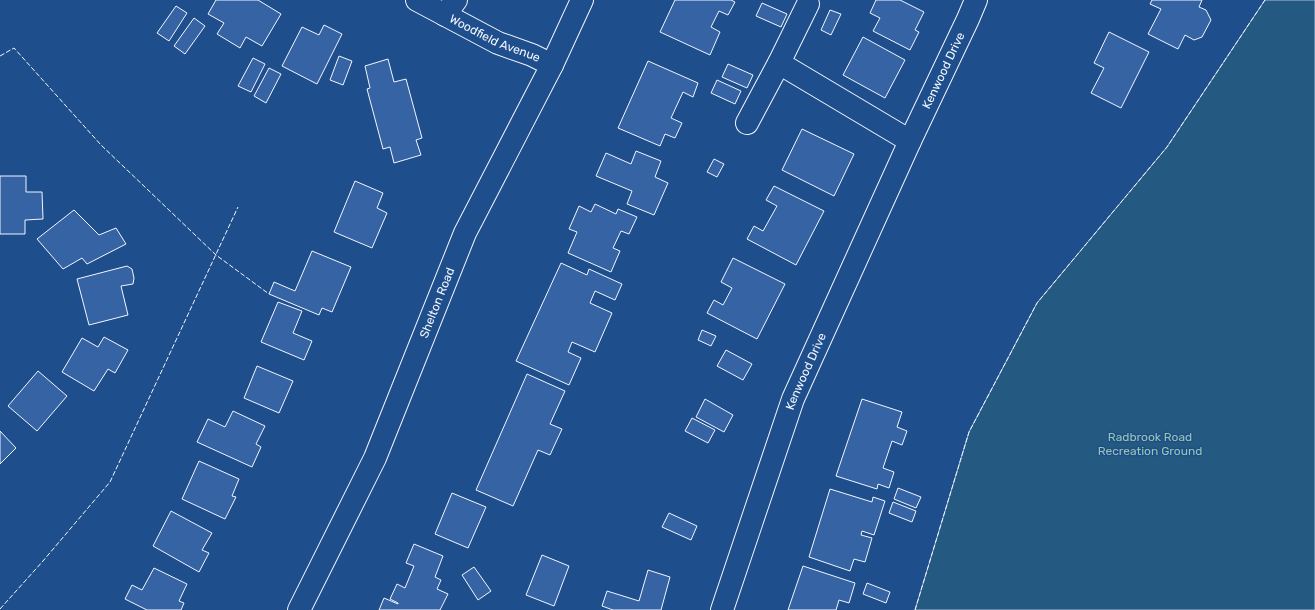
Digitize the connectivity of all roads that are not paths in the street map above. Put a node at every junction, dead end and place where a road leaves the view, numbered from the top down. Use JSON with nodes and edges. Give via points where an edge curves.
{"nodes":[{"id":1,"x":417,"y":0,"type":"edge"},
{"id":2,"x":582,"y":0,"type":"edge"},
{"id":3,"x":976,"y":0,"type":"edge"},
{"id":4,"x":808,"y":4,"type":"dead end"},
{"id":5,"x":451,"y":7,"type":"edge"},
{"id":6,"x":779,"y":63,"type":"junction"},
{"id":7,"x":552,"y":66,"type":"junction"},
{"id":8,"x":747,"y":123,"type":"dead end"},
{"id":9,"x":910,"y":141,"type":"junction"},
{"id":10,"x":299,"y":610,"type":"edge"},
{"id":11,"x":722,"y":610,"type":"edge"}],
"edges":[{"from":1,"to":5,"type":"street","name":"Woodfield Avenue"},
{"from":2,"to":7,"type":"street","name":"Shelton Road"},
{"from":3,"to":9,"type":"street","name":"Kenwood Drive"},
{"from":4,"to":6,"type":"street"},
{"from":5,"to":7,"type":"street","name":"Woodfield Avenue","via":[[498,43],[532,55]]},
{"from":6,"to":8,"type":"street"},
{"from":6,"to":9,"type":"street"},
{"from":7,"to":10,"type":"street","name":"Shelton Road","via":[[465,233],[375,458]]},
{"from":9,"to":11,"type":"street","name":"Kenwood Drive","via":[[793,399]]}]}
